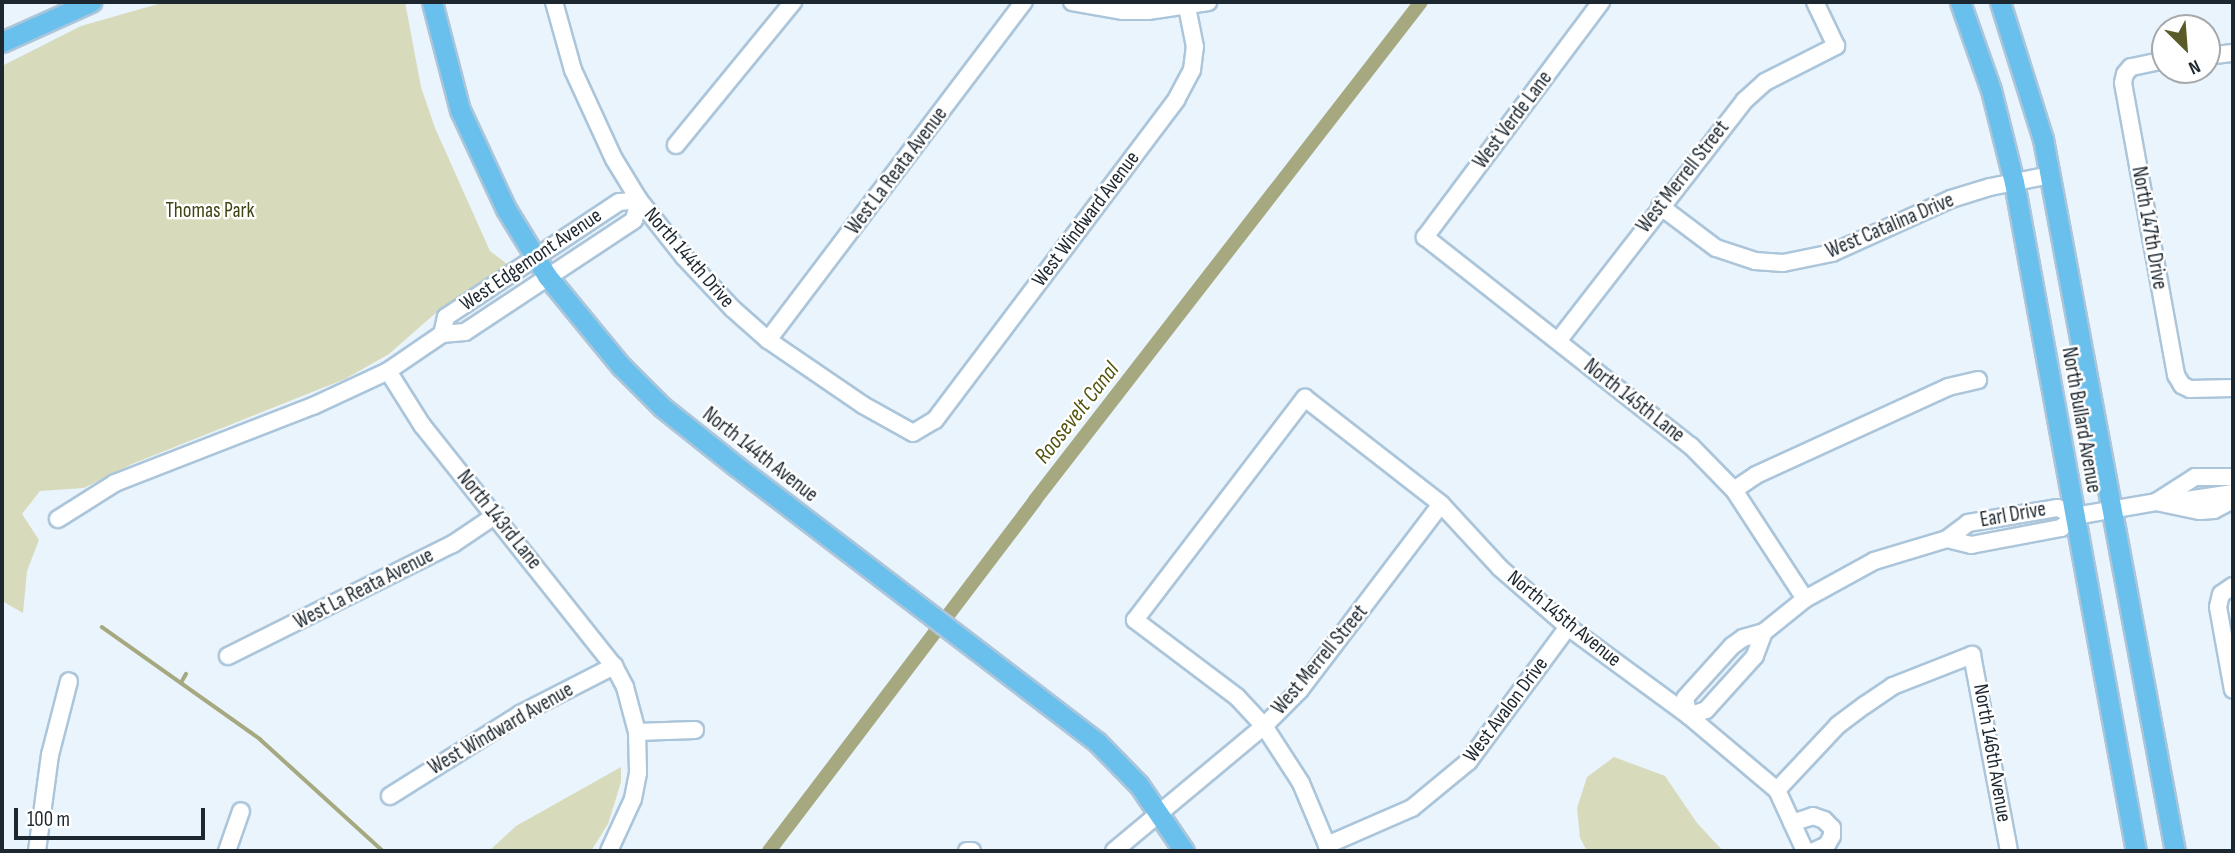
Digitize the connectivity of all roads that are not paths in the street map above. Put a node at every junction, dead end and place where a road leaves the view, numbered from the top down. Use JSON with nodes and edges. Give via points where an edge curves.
{"nodes":[{"id":1,"x":92,"y":2,"type":"edge"},
{"id":2,"x":432,"y":2,"type":"edge"},
{"id":3,"x":554,"y":2,"type":"edge"},
{"id":4,"x":793,"y":2,"type":"edge"},
{"id":5,"x":1024,"y":2,"type":"edge"},
{"id":6,"x":1072,"y":2,"type":"edge"},
{"id":7,"x":1208,"y":2,"type":"edge"},
{"id":8,"x":1601,"y":2,"type":"edge"},
{"id":9,"x":1815,"y":2,"type":"edge"},
{"id":10,"x":1960,"y":2,"type":"edge"},
{"id":11,"x":2000,"y":2,"type":"edge"},
{"id":12,"x":1187,"y":7,"type":"junction"},
{"id":13,"x":2,"y":42,"type":"edge"},
{"id":14,"x":2151,"y":63,"type":"edge"},
{"id":15,"x":676,"y":145,"type":"dead end"},
{"id":16,"x":2050,"y":175,"type":"junction"},
{"id":17,"x":2014,"y":182,"type":"junction"},
{"id":18,"x":639,"y":200,"type":"junction"},
{"id":19,"x":1660,"y":206,"type":"junction"},
{"id":20,"x":1425,"y":237,"type":"joint"},
{"id":21,"x":534,"y":259,"type":"junction"},
{"id":22,"x":547,"y":276,"type":"junction"},
{"id":23,"x":442,"y":334,"type":"junction"},
{"id":24,"x":768,"y":340,"type":"junction"},
{"id":25,"x":1558,"y":341,"type":"junction"},
{"id":26,"x":388,"y":371,"type":"junction"},
{"id":27,"x":1978,"y":380,"type":"dead end"},
{"id":28,"x":2233,"y":388,"type":"edge"},
{"id":29,"x":921,"y":430,"type":"joint"},
{"id":30,"x":2233,"y":477,"type":"edge"},
{"id":31,"x":1734,"y":490,"type":"junction"},
{"id":32,"x":2233,"y":493,"type":"edge"},
{"id":33,"x":2233,"y":500,"type":"edge"},
{"id":34,"x":2163,"y":502,"type":"junction"},
{"id":35,"x":1441,"y":504,"type":"junction"},
{"id":36,"x":2112,"y":509,"type":"junction"},
{"id":37,"x":496,"y":515,"type":"junction"},
{"id":38,"x":2075,"y":516,"type":"junction"},
{"id":39,"x":58,"y":519,"type":"dead end"},
{"id":40,"x":2229,"y":588,"type":"edge"},
{"id":41,"x":1805,"y":599,"type":"junction"},
{"id":42,"x":1568,"y":627,"type":"junction"},
{"id":43,"x":1764,"y":632,"type":"junction"},
{"id":44,"x":228,"y":656,"type":"dead end"},
{"id":45,"x":614,"y":666,"type":"junction"},
{"id":46,"x":69,"y":681,"type":"dead end"},
{"id":47,"x":2233,"y":690,"type":"edge"},
{"id":48,"x":1689,"y":716,"type":"junction"},
{"id":49,"x":1264,"y":726,"type":"junction"},
{"id":50,"x":695,"y":730,"type":"dead end"},
{"id":51,"x":637,"y":733,"type":"junction"},
{"id":52,"x":1777,"y":790,"type":"junction"},
{"id":53,"x":390,"y":796,"type":"dead end"},
{"id":54,"x":241,"y":811,"type":"dead end"},
{"id":55,"x":1160,"y":812,"type":"junction"},
{"id":56,"x":1792,"y":823,"type":"junction"},
{"id":57,"x":37,"y":851,"type":"edge"},
{"id":58,"x":227,"y":851,"type":"edge"},
{"id":59,"x":609,"y":851,"type":"edge"},
{"id":60,"x":1114,"y":851,"type":"edge"},
{"id":61,"x":1184,"y":851,"type":"edge"},
{"id":62,"x":1805,"y":851,"type":"edge"},
{"id":63,"x":1814,"y":851,"type":"edge"},
{"id":64,"x":2009,"y":851,"type":"edge"},
{"id":65,"x":2136,"y":851,"type":"edge"},
{"id":66,"x":2175,"y":851,"type":"edge"}],
"edges":[{"from":1,"to":13,"type":"main road"},
{"from":2,"to":21,"type":"main road","name":"North 144th Avenue","via":[[460,110]]},
{"from":3,"to":18,"type":"street","name":"North 144th Drive","via":[[583,92]]},
{"from":4,"to":15,"type":"street"},
{"from":5,"to":24,"type":"street","name":"West La Reata Avenue"},
{"from":6,"to":12,"type":"street","via":[[1123,11]]},
{"from":7,"to":12,"type":"street"},
{"from":8,"to":20,"type":"street","name":"West Verde Lane"},
{"from":9,"to":19,"type":"street","name":"West Merrell Street","via":[[1836,46],[1765,82],[1744,101]]},
{"from":10,"to":17,"type":"main road","name":"North Bullard Avenue","via":[[1991,90]]},
{"from":11,"to":16,"type":"main road","name":"North Bullard Avenue","via":[[2031,92]]},
{"from":12,"to":29,"type":"street","name":"West Windward Avenue","via":[[1195,47],[1192,70],[1175,100],[935,420]]},
{"from":14,"to":28,"type":"street","name":"North 147th Drive","via":[[2131,67],[2123,83],[2176,375],[2186,387]]},
{"from":16,"to":17,"type":"street","name":"West Catalina Drive"},
{"from":16,"to":36,"type":"main road","name":"North Bullard Avenue"},
{"from":17,"to":19,"type":"street","name":"West Catalina Drive","via":[[1951,199],[1832,253],[1783,263],[1755,261],[1716,248]]},
{"from":17,"to":38,"type":"main road","name":"North Bullard Avenue"},
{"from":18,"to":21,"type":"street","name":"West Edgemont Avenue","via":[[619,202]]},
{"from":18,"to":22,"type":"street","name":"West Edgemont Avenue","via":[[634,220]]},
{"from":18,"to":24,"type":"street","name":"North 144th Drive","via":[[684,257]]},
{"from":19,"to":25,"type":"street","name":"West Merrell Street"},
{"from":20,"to":25,"type":"street","name":"North 145th Lane"},
{"from":21,"to":22,"type":"main road","name":"North 144th Avenue"},
{"from":21,"to":23,"type":"street","name":"West Edgemont Avenue","via":[[446,317]]},
{"from":22,"to":23,"type":"street","name":"West Edgemont Avenue","via":[[465,332]]},
{"from":22,"to":55,"type":"main road","name":"North 144th Avenue","via":[[575,314],[662,407],[1097,742]]},
{"from":23,"to":26,"type":"street","name":"West Edgemont Avenue"},
{"from":24,"to":29,"type":"street","name":"North 144th Drive","via":[[863,405],[913,433]]},
{"from":25,"to":31,"type":"street","name":"North 145th Lane","via":[[1691,446]]},
{"from":26,"to":37,"type":"street","name":"North 143rd Lane","via":[[422,425]]},
{"from":26,"to":39,"type":"street","name":"West Edgemont Avenue","via":[[313,406],[130,477]]},
{"from":27,"to":31,"type":"street","via":[[1936,393],[1756,475]]},
{"from":30,"to":34,"type":"street","via":[[2195,477]]},
{"from":31,"to":41,"type":"street","name":"North 145th Lane"},
{"from":32,"to":34,"type":"street","name":"Earl Drive"},
{"from":33,"to":34,"type":"street","via":[[2200,511]]},
{"from":34,"to":36,"type":"street","name":"Earl Drive"},
{"from":35,"to":42,"type":"street","name":"North 145th Avenue","via":[[1500,568]]},
{"from":35,"to":49,"type":"street","name":"West Merrell Street","via":[[1332,650]]},
{"from":35,"to":49,"type":"street","name":"North 145th Avenue","via":[[1305,398],[1135,620],[1237,697]]},
{"from":36,"to":38,"type":"street","name":"Earl Drive"},
{"from":36,"to":66,"type":"main road","name":"North Bullard Avenue"},
{"from":37,"to":44,"type":"street","name":"West La Reata Avenue","via":[[453,544]]},
{"from":37,"to":45,"type":"street","name":"North 143rd Lane"},
{"from":38,"to":41,"type":"street","name":"Earl Drive","via":[[2061,528],[1971,545],[1947,539],[1874,561]]},
{"from":38,"to":65,"type":"main road","name":"North Bullard Avenue"},
{"from":40,"to":47,"type":"street","via":[[2218,607]]},
{"from":41,"to":43,"type":"street","name":"Earl Drive"},
{"from":42,"to":48,"type":"street","name":"North 145th Avenue"},
{"from":42,"to":49,"type":"street","name":"West Avalon Drive","via":[[1469,761],[1441,787],[1412,808],[1327,845],[1301,783]]},
{"from":43,"to":48,"type":"street","name":"Earl Drive","via":[[1755,656],[1706,710]]},
{"from":43,"to":48,"type":"street","name":"Earl Drive","via":[[1742,638],[1692,689],[1685,698]]},
{"from":45,"to":51,"type":"street","name":"North 143rd Lane","via":[[633,708]]},
{"from":45,"to":53,"type":"street","name":"West Windward Avenue","via":[[520,714]]},
{"from":46,"to":57,"type":"street","via":[[50,755]]},
{"from":48,"to":52,"type":"street","name":"North 145th Avenue"},
{"from":49,"to":55,"type":"street","name":"West Merrell Street"},
{"from":50,"to":51,"type":"street"},
{"from":51,"to":59,"type":"street","name":"North 143rd Lane","via":[[633,799]]},
{"from":52,"to":56,"type":"street","name":"North 145th Avenue"},
{"from":52,"to":64,"type":"street","name":"North 146th Avenue","via":[[1838,725],[1893,685],[1972,654]]},
{"from":54,"to":58,"type":"street"},
{"from":55,"to":60,"type":"street","name":"West Merrell Street"},
{"from":55,"to":61,"type":"main road","name":"North 144th Avenue"},
{"from":56,"to":62,"type":"street","name":"North 145th Avenue"},
{"from":56,"to":63,"type":"street","via":[[1813,816],[1832,828],[1827,845]]}]}
